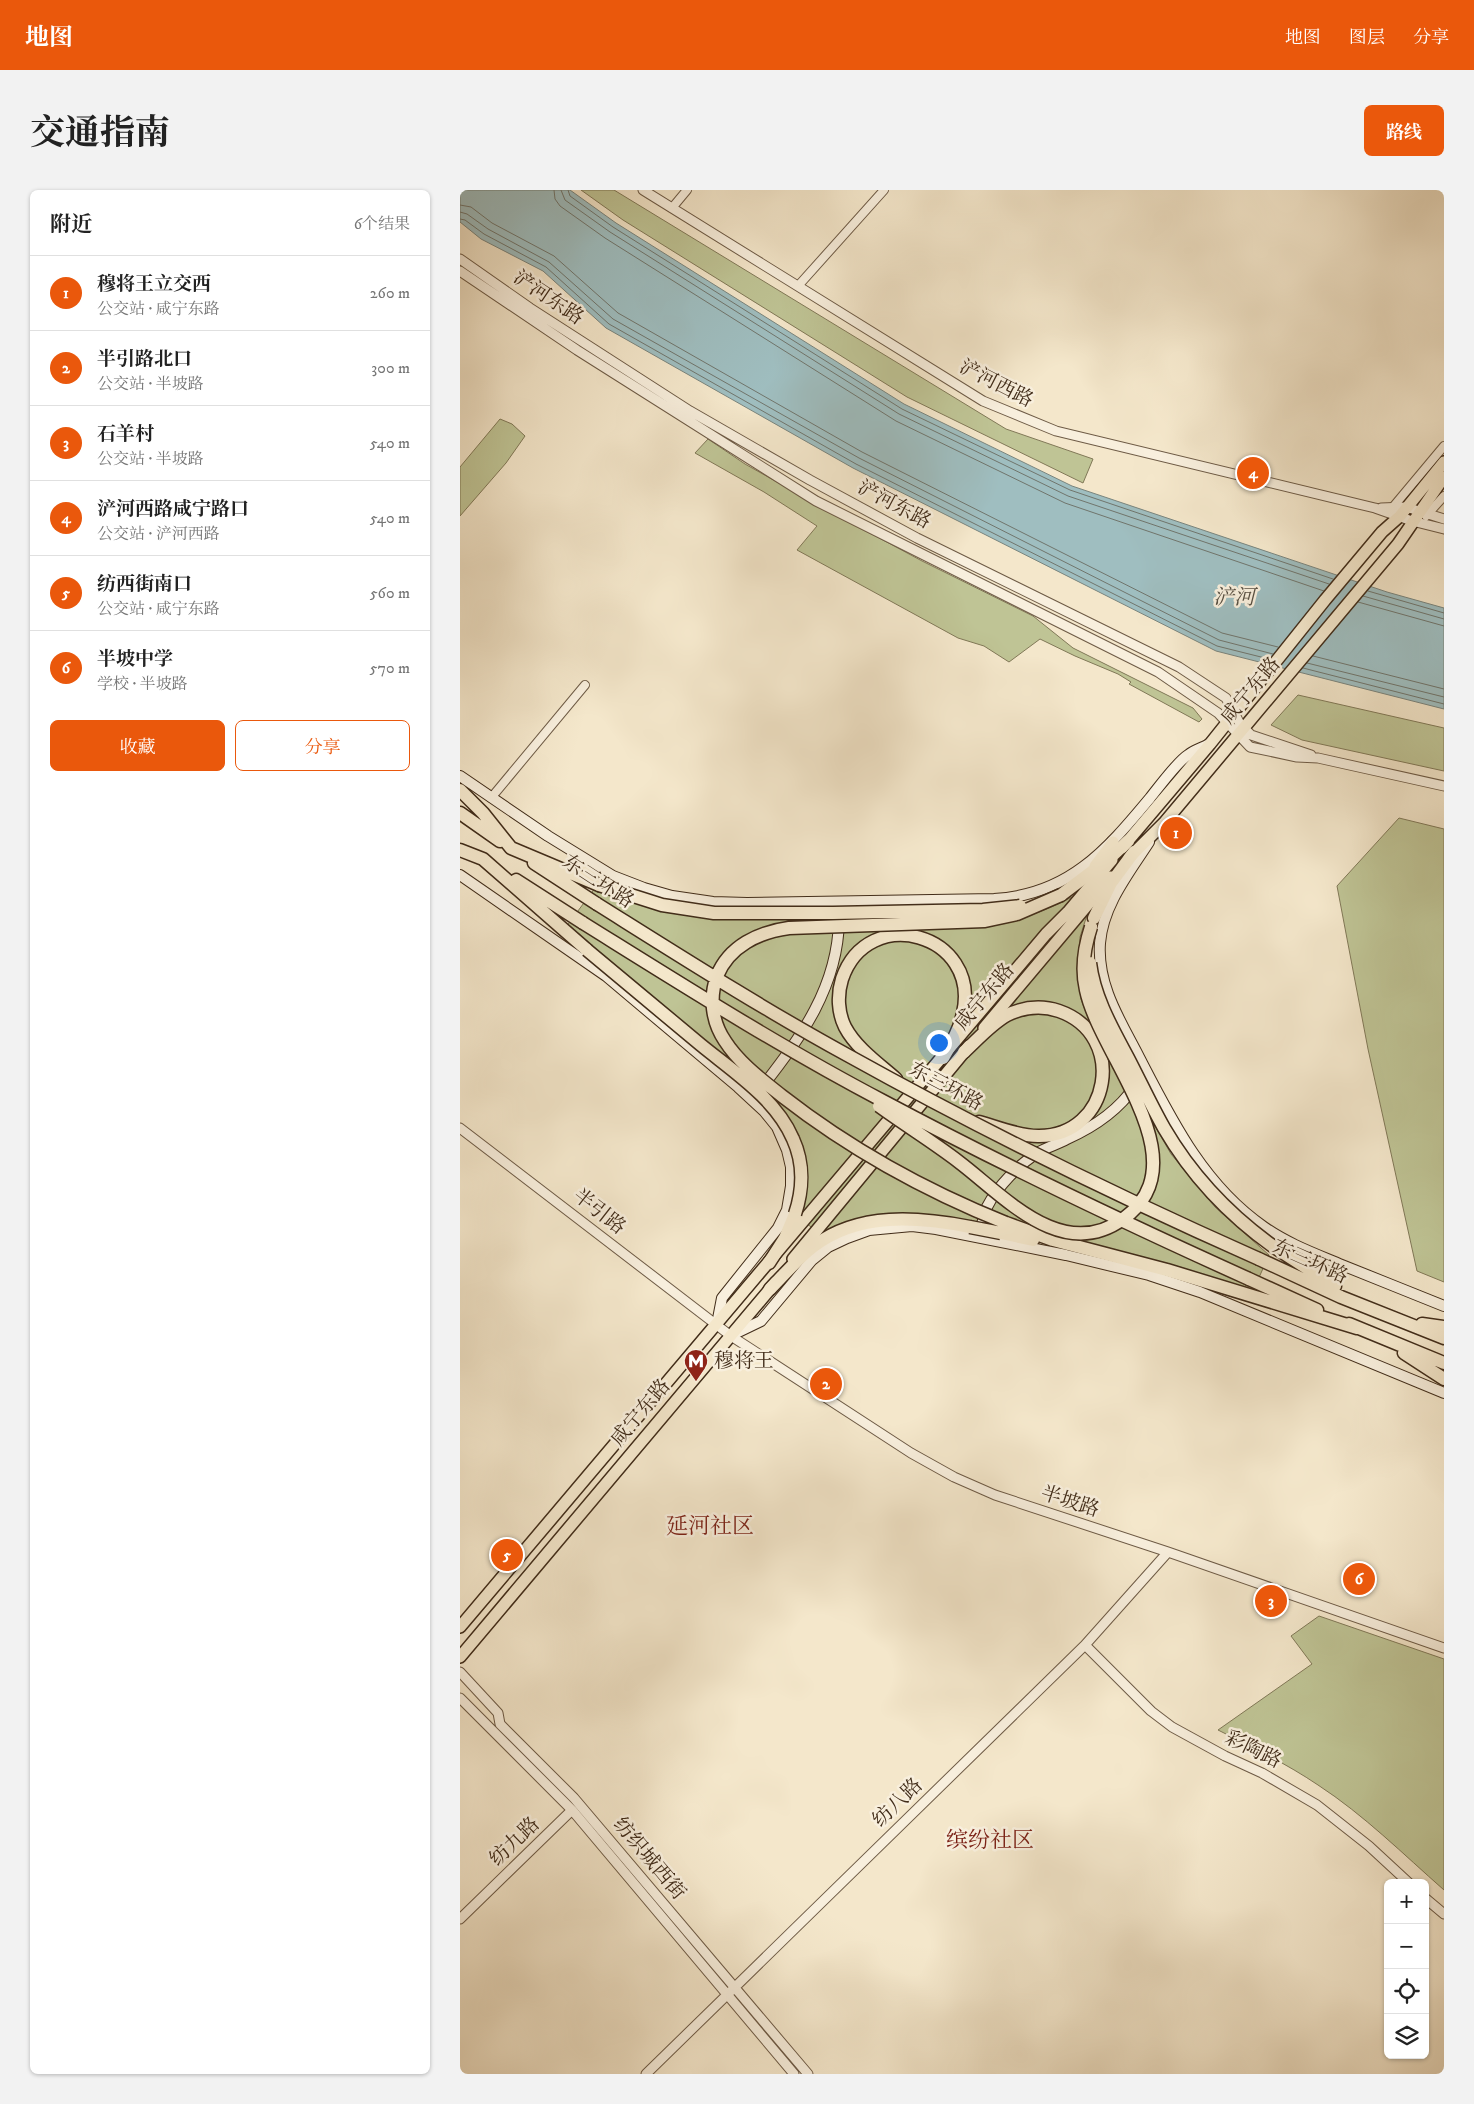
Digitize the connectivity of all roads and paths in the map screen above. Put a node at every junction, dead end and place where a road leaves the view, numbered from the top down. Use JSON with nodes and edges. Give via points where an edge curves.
{"nodes":[{"id":1,"x":643,"y":190,"type":"edge"},
{"id":2,"x":687,"y":190,"type":"edge"},
{"id":3,"x":884,"y":190,"type":"edge"},
{"id":4,"x":672,"y":208,"type":"junction"},
{"id":5,"x":460,"y":259,"type":"edge"},
{"id":6,"x":460,"y":271,"type":"edge"},
{"id":7,"x":798,"y":286,"type":"junction"},
{"id":8,"x":1444,"y":446,"type":"edge"},
{"id":9,"x":1444,"y":462,"type":"edge"},
{"id":10,"x":1444,"y":477,"type":"edge"},
{"id":11,"x":1444,"y":496,"type":"edge"},
{"id":12,"x":1400,"y":510,"type":"junction"},
{"id":13,"x":1420,"y":516,"type":"junction"},
{"id":14,"x":1444,"y":519,"type":"edge"},
{"id":15,"x":1444,"y":529,"type":"edge"},
{"id":16,"x":585,"y":685,"type":"dead end"},
{"id":17,"x":1230,"y":717,"type":"junction"},
{"id":18,"x":1241,"y":732,"type":"junction"},
{"id":19,"x":1210,"y":744,"type":"junction"},
{"id":20,"x":460,"y":776,"type":"edge"},
{"id":21,"x":1444,"y":786,"type":"edge"},
{"id":22,"x":460,"y":790,"type":"edge"},
{"id":23,"x":491,"y":798,"type":"junction"},
{"id":24,"x":460,"y":813,"type":"edge"},
{"id":25,"x":1156,"y":832,"type":"junction"},
{"id":26,"x":1113,"y":842,"type":"junction"},
{"id":27,"x":460,"y":843,"type":"edge"},
{"id":28,"x":1131,"y":847,"type":"junction"},
{"id":29,"x":511,"y":848,"type":"junction"},
{"id":30,"x":460,"y":850,"type":"edge"},
{"id":31,"x":483,"y":859,"type":"junction"},
{"id":32,"x":460,"y":875,"type":"edge"},
{"id":33,"x":1088,"y":876,"type":"junction"},
{"id":34,"x":1061,"y":895,"type":"junction"},
{"id":35,"x":839,"y":902,"type":"junction"},
{"id":36,"x":1093,"y":923,"type":"junction"},
{"id":37,"x":1046,"y":934,"type":"junction"},
{"id":38,"x":964,"y":1052,"type":"junction"},
{"id":39,"x":943,"y":1058,"type":"junction"},
{"id":40,"x":1146,"y":1070,"type":"junction"},
{"id":41,"x":836,"y":1075,"type":"junction"},
{"id":42,"x":905,"y":1087,"type":"junction"},
{"id":43,"x":752,"y":1099,"type":"junction"},
{"id":44,"x":962,"y":1117,"type":"junction"},
{"id":45,"x":460,"y":1128,"type":"edge"},
{"id":46,"x":1004,"y":1228,"type":"junction"},
{"id":47,"x":979,"y":1238,"type":"junction"},
{"id":48,"x":769,"y":1263,"type":"junction"},
{"id":49,"x":770,"y":1289,"type":"junction"},
{"id":50,"x":1444,"y":1306,"type":"edge"},
{"id":51,"x":1369,"y":1307,"type":"junction"},
{"id":52,"x":1409,"y":1323,"type":"junction"},
{"id":53,"x":717,"y":1324,"type":"junction"},
{"id":54,"x":1444,"y":1327,"type":"edge"},
{"id":55,"x":1357,"y":1328,"type":"junction"},
{"id":56,"x":731,"y":1336,"type":"junction"},
{"id":57,"x":1444,"y":1338,"type":"edge"},
{"id":58,"x":1390,"y":1342,"type":"junction"},
{"id":59,"x":1444,"y":1363,"type":"edge"},
{"id":60,"x":1444,"y":1379,"type":"edge"},
{"id":61,"x":1444,"y":1393,"type":"edge"},
{"id":62,"x":1168,"y":1552,"type":"junction"},
{"id":63,"x":460,"y":1627,"type":"edge"},
{"id":64,"x":1085,"y":1645,"type":"junction"},
{"id":65,"x":1444,"y":1648,"type":"edge"},
{"id":66,"x":460,"y":1657,"type":"edge"},
{"id":67,"x":460,"y":1672,"type":"edge"},
{"id":68,"x":460,"y":1698,"type":"edge"},
{"id":69,"x":572,"y":1810,"type":"junction"},
{"id":70,"x":1404,"y":1879,"type":"edge"},
{"id":71,"x":1429,"y":1901,"type":"edge"},
{"id":72,"x":1444,"y":1914,"type":"edge"},
{"id":73,"x":460,"y":1919,"type":"edge"},
{"id":74,"x":734,"y":1987,"type":"junction"},
{"id":75,"x":727,"y":1995,"type":"junction"},
{"id":76,"x":646,"y":2074,"type":"edge"},
{"id":77,"x":794,"y":2074,"type":"edge"},
{"id":78,"x":808,"y":2074,"type":"edge"}],
"edges":[{"from":1,"to":4,"type":"street","name":"浐河西路"},
{"from":2,"to":4,"type":"street"},
{"from":3,"to":7,"type":"street"},
{"from":4,"to":7,"type":"street","name":"浐河西路"},
{"from":5,"to":17,"type":"street","name":"浐河东路","via":[[699,416],[810,480],[917,538],[1179,667],[1220,693],[1229,703]]},
{"from":6,"to":17,"type":"street","name":"浐河东路","via":[[577,350],[816,501],[1145,665]]},
{"from":7,"to":12,"type":"street","name":"浐河西路","via":[[983,401],[1056,432],[1375,508]]},
{"from":8,"to":12,"type":"street"},
{"from":9,"to":12,"type":"main road","name":"咸宁东路"},
{"from":10,"to":13,"type":"main road","name":"咸宁东路"},
{"from":11,"to":13,"type":"street"},
{"from":12,"to":13,"type":"street","name":"浐河西路"},
{"from":12,"to":17,"type":"main road","name":"咸宁东路"},
{"from":13,"to":14,"type":"street","name":"浐河西路"},
{"from":13,"to":15,"type":"street","name":"浐河西路"},
{"from":13,"to":18,"type":"main road","name":"咸宁东路"},
{"from":16,"to":23,"type":"street"},
{"from":17,"to":18,"type":"street","name":"浐河东路"},
{"from":17,"to":19,"type":"main road","name":"咸宁东路"},
{"from":18,"to":21,"type":"street","name":"浐河东路","via":[[1246,745],[1253,749],[1318,758]]},
{"from":18,"to":25,"type":"main road","name":"咸宁东路"},
{"from":19,"to":26,"type":"main road","via":[[1187,755]]},
{"from":19,"to":28,"type":"main road","name":"咸宁东路"},
{"from":20,"to":23,"type":"main road"},
{"from":22,"to":29,"type":"highway"},
{"from":23,"to":35,"type":"main road","via":[[597,868],[644,888],[713,902]]},
{"from":24,"to":29,"type":"highway","name":"东三环路"},
{"from":25,"to":28,"type":"main road","name":"咸宁东路"},
{"from":25,"to":40,"type":"main road","via":[[1111,904],[1100,943],[1100,966],[1108,994]]},
{"from":26,"to":33,"type":"main road"},
{"from":26,"to":35,"type":"main road","via":[[1067,878],[1020,896]]},
{"from":27,"to":31,"type":"highway","name":"东三环路"},
{"from":28,"to":33,"type":"highway"},
{"from":28,"to":36,"type":"highway"},
{"from":28,"to":37,"type":"main road","name":"咸宁东路"},
{"from":28,"to":38,"type":"main road","name":"咸宁东路","via":[[1093,898]]},
{"from":29,"to":34,"type":"highway","bridge":true,"via":[[599,885],[662,905],[727,914],[998,909]]},
{"from":29,"to":42,"type":"highway","name":"东三环路","bridge":true,"via":[[777,1014]]},
{"from":30,"to":31,"type":"highway"},
{"from":31,"to":41,"type":"highway","name":"东三环路","bridge":true,"via":[[757,1030]]},
{"from":31,"to":48,"type":"highway","bridge":true,"via":[[747,1083],[779,1115],[794,1140],[801,1190],[785,1238]]},
{"from":32,"to":43,"type":"main road","via":[[606,976]]},
{"from":33,"to":34,"type":"highway"},
{"from":33,"to":37,"type":"main road"},
{"from":34,"to":46,"type":"highway","bridge":true,"via":[[1017,914],[985,921],[774,930],[738,948],[722,967],[713,990],[714,1014],[724,1041],[770,1087],[833,1133],[888,1167]]},
{"from":35,"to":43,"type":"main road","via":[[836,949],[820,1002],[797,1041]]},
{"from":36,"to":41,"type":"highway","bridge":true,"via":[[1084,964],[1088,998],[1099,1030],[1144,1117],[1154,1156],[1152,1176],[1144,1196],[1132,1212],[1115,1224],[1081,1234],[1041,1224]]},
{"from":36,"to":51,"type":"highway","bridge":true,"via":[[1090,965],[1099,999],[1160,1121],[1180,1153],[1215,1197],[1254,1232]]},
{"from":37,"to":39,"type":"main road","name":"咸宁东路"},
{"from":38,"to":44,"type":"highway","bridge":true,"via":[[1007,1016],[1029,1008],[1048,1008],[1067,1014],[1091,1035],[1102,1064],[1102,1081],[1097,1099],[1087,1115],[1065,1131],[1037,1136]]},
{"from":38,"to":49,"type":"main road","name":"咸宁东路"},
{"from":39,"to":42,"type":"highway","bridge":true,"via":[[962,1017],[965,992],[962,976],[950,956],[933,942],[910,935],[886,936],[870,943],[855,956],[845,972],[839,992],[839,1007],[844,1026],[858,1045]]},
{"from":39,"to":48,"type":"main road","name":"咸宁东路"},
{"from":40,"to":47,"type":"main road","via":[[1111,1113],[1086,1130],[1038,1152],[1019,1168],[990,1202]]},
{"from":40,"to":50,"type":"main road","via":[[1188,1148],[1220,1188],[1254,1220],[1294,1244]]},
{"from":41,"to":55,"type":"highway","name":"东三环路","bridge":true,"via":[[1070,1197]]},
{"from":42,"to":44,"type":"highway","name":"东三环路","bridge":true},
{"from":43,"to":53,"type":"main road","via":[[774,1122],[785,1144],[791,1167],[790,1198],[778,1228],[722,1298]]},
{"from":44,"to":51,"type":"highway","name":"东三环路","bridge":true,"via":[[1144,1208]]},
{"from":45,"to":53,"type":"street","name":"半引路"},
{"from":46,"to":49,"type":"highway","bridge":true,"via":[[899,1219],[868,1222],[816,1244]]},
{"from":46,"to":55,"type":"highway","via":[[1203,1281]]},
{"from":47,"to":56,"type":"main road","via":[[912,1226],[876,1229],[855,1235],[820,1253],[760,1321]]},
{"from":47,"to":61,"type":"main road","via":[[1110,1265],[1187,1287]]},
{"from":48,"to":53,"type":"main road","name":"咸宁东路"},
{"from":49,"to":56,"type":"main road","name":"咸宁东路"},
{"from":51,"to":52,"type":"highway","name":"东三环路"},
{"from":52,"to":54,"type":"highway"},
{"from":52,"to":57,"type":"highway","name":"东三环路"},
{"from":53,"to":56,"type":"street","name":"半坡路"},
{"from":53,"to":63,"type":"main road","name":"咸宁东路"},
{"from":55,"to":58,"type":"highway","name":"东三环路"},
{"from":56,"to":62,"type":"street","name":"半坡路","via":[[911,1453],[954,1477],[995,1495]]},
{"from":56,"to":66,"type":"main road","name":"咸宁东路"},
{"from":58,"to":59,"type":"highway","name":"东三环路"},
{"from":58,"to":60,"type":"highway"},
{"from":62,"to":64,"type":"street","name":"纺八路"},
{"from":62,"to":65,"type":"street","name":"半坡路"},
{"from":64,"to":70,"type":"street","name":"彩陶路","via":[[1150,1711],[1197,1741],[1317,1805],[1369,1846]]},
{"from":64,"to":74,"type":"street","name":"纺八路"},
{"from":67,"to":74,"type":"street","name":"纺织城西街","via":[[498,1713],[500,1724],[574,1798]]},
{"from":68,"to":69,"type":"street","name":"纺织城西街"},
{"from":69,"to":73,"type":"street","name":"纺九路"},
{"from":69,"to":75,"type":"street","name":"纺织城西街"},
{"from":71,"to":72,"type":"street"},
{"from":74,"to":75,"type":"street","name":"纺八路"},
{"from":74,"to":78,"type":"street","name":"纺织城西街"},
{"from":75,"to":76,"type":"street","name":"纺八路"},
{"from":75,"to":77,"type":"street","name":"纺织城西街"}]}
